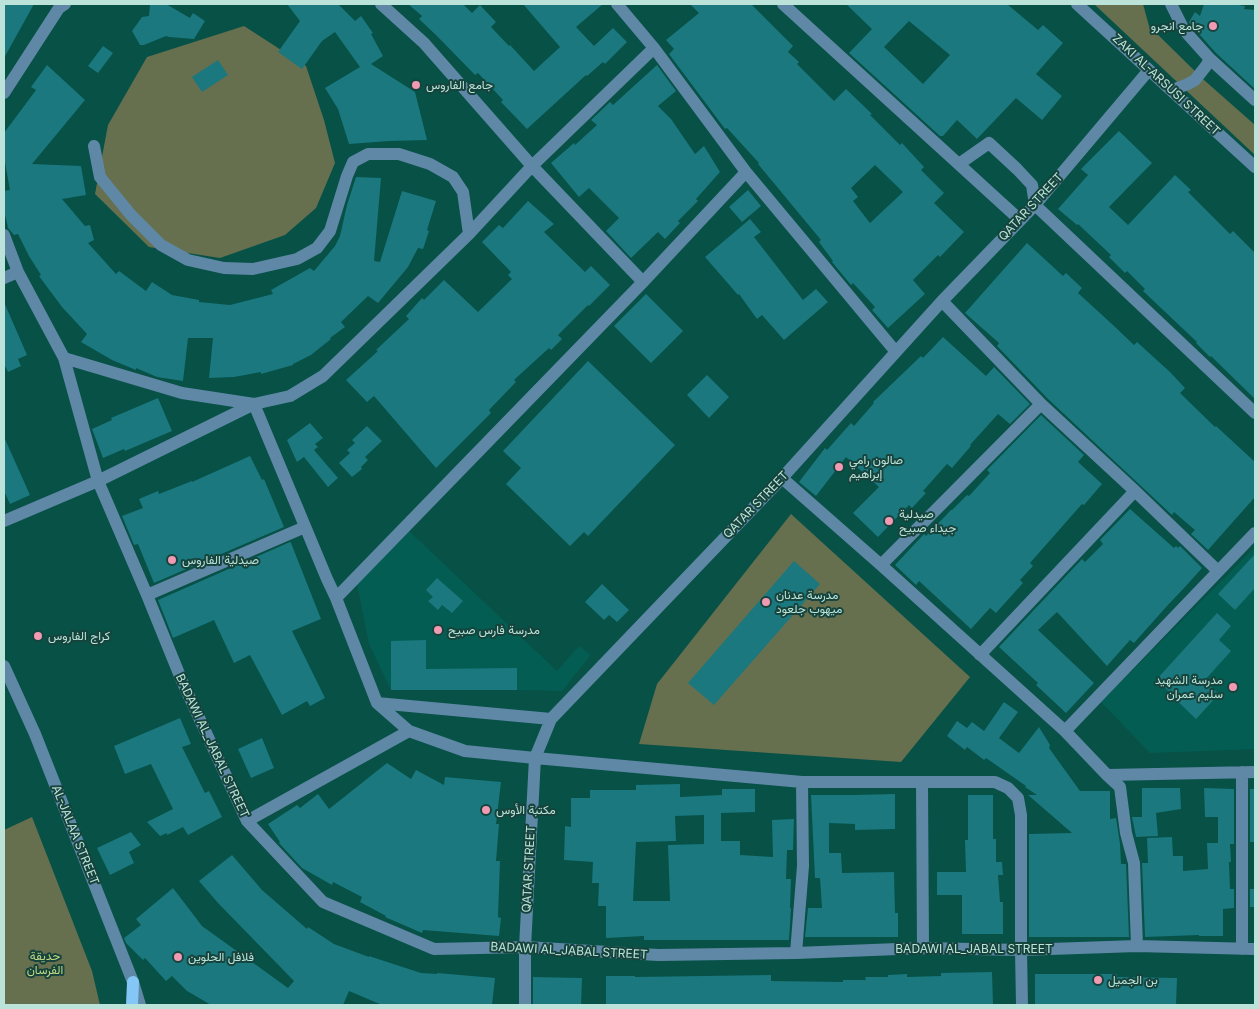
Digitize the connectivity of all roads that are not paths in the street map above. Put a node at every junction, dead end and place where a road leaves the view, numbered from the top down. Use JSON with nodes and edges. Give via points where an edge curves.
{"nodes":[{"id":1,"x":65,"y":4,"type":"edge"},
{"id":2,"x":381,"y":4,"type":"edge"},
{"id":3,"x":617,"y":4,"type":"edge"},
{"id":4,"x":783,"y":4,"type":"edge"},
{"id":5,"x":1077,"y":4,"type":"edge"},
{"id":6,"x":1171,"y":4,"type":"edge"},
{"id":7,"x":654,"y":48,"type":"junction"},
{"id":8,"x":1210,"y":59,"type":"junction"},
{"id":9,"x":1149,"y":70,"type":"junction"},
{"id":10,"x":1172,"y":90,"type":"junction"},
{"id":11,"x":4,"y":93,"type":"edge"},
{"id":12,"x":1255,"y":100,"type":"edge"},
{"id":13,"x":94,"y":146,"type":"dead end"},
{"id":14,"x":959,"y":164,"type":"junction"},
{"id":15,"x":532,"y":166,"type":"junction"},
{"id":16,"x":1255,"y":167,"type":"edge"},
{"id":17,"x":746,"y":172,"type":"junction"},
{"id":18,"x":1035,"y":205,"type":"junction"},
{"id":19,"x":1020,"y":220,"type":"junction"},
{"id":20,"x":4,"y":234,"type":"edge"},
{"id":21,"x":469,"y":234,"type":"junction"},
{"id":22,"x":18,"y":272,"type":"junction"},
{"id":23,"x":4,"y":278,"type":"edge"},
{"id":24,"x":643,"y":282,"type":"junction"},
{"id":25,"x":942,"y":301,"type":"junction"},
{"id":26,"x":896,"y":352,"type":"junction"},
{"id":27,"x":64,"y":358,"type":"junction"},
{"id":28,"x":254,"y":404,"type":"junction"},
{"id":29,"x":1041,"y":404,"type":"junction"},
{"id":30,"x":1255,"y":413,"type":"edge"},
{"id":31,"x":782,"y":478,"type":"junction"},
{"id":32,"x":98,"y":481,"type":"junction"},
{"id":33,"x":1135,"y":491,"type":"junction"},
{"id":34,"x":4,"y":521,"type":"edge"},
{"id":35,"x":305,"y":527,"type":"junction"},
{"id":36,"x":1255,"y":533,"type":"edge"},
{"id":37,"x":881,"y":564,"type":"junction"},
{"id":38,"x":1218,"y":571,"type":"junction"},
{"id":39,"x":147,"y":595,"type":"junction"},
{"id":40,"x":336,"y":598,"type":"junction"},
{"id":41,"x":980,"y":655,"type":"junction"},
{"id":42,"x":4,"y":666,"type":"edge"},
{"id":43,"x":377,"y":703,"type":"junction"},
{"id":44,"x":551,"y":719,"type":"junction"},
{"id":45,"x":409,"y":731,"type":"junction"},
{"id":46,"x":1065,"y":731,"type":"junction"},
{"id":47,"x":535,"y":758,"type":"junction"},
{"id":48,"x":1242,"y":772,"type":"junction"},
{"id":49,"x":1255,"y":772,"type":"edge"},
{"id":50,"x":1107,"y":775,"type":"junction"},
{"id":51,"x":802,"y":782,"type":"junction"},
{"id":52,"x":922,"y":782,"type":"junction"},
{"id":53,"x":246,"y":821,"type":"junction"},
{"id":54,"x":1137,"y":946,"type":"junction"},
{"id":55,"x":526,"y":947,"type":"junction"},
{"id":56,"x":923,"y":948,"type":"junction"},
{"id":57,"x":1255,"y":948,"type":"edge"},
{"id":58,"x":1242,"y":949,"type":"junction"},
{"id":59,"x":1021,"y":950,"type":"junction"},
{"id":60,"x":796,"y":953,"type":"junction"},
{"id":61,"x":133,"y":982,"type":"junction"},
{"id":62,"x":132,"y":1005,"type":"edge"},
{"id":63,"x":140,"y":1005,"type":"edge"},
{"id":64,"x":525,"y":1005,"type":"edge"},
{"id":65,"x":1022,"y":1005,"type":"edge"}],
"edges":[{"from":1,"to":11,"type":"street","via":[[59,8]]},
{"from":2,"to":15,"type":"street","via":[[424,43]]},
{"from":3,"to":7,"type":"street"},
{"from":4,"to":14,"type":"street"},
{"from":5,"to":9,"type":"street","name":"ZAKI AL-ARSUSI STREET"},
{"from":6,"to":8,"type":"street","via":[[1184,30]]},
{"from":7,"to":15,"type":"street"},
{"from":7,"to":17,"type":"street"},
{"from":8,"to":10,"type":"street","via":[[1195,80]]},
{"from":8,"to":12,"type":"street"},
{"from":9,"to":10,"type":"street","name":"ZAKI AL-ARSUSI STREET"},
{"from":9,"to":18,"type":"street","name":"QATAR STREET"},
{"from":10,"to":16,"type":"street","name":"ZAKI AL-ARSUSI STREET"},
{"from":13,"to":21,"type":"street","via":[[100,177],[124,208],[161,245],[188,260],[224,268],[253,269],[297,259],[317,248],[330,231],[353,162],[368,154],[399,154],[430,164],[453,177],[463,192]]},
{"from":14,"to":18,"type":"street","via":[[989,143],[1032,185]]},
{"from":14,"to":19,"type":"street"},
{"from":15,"to":21,"type":"street"},
{"from":15,"to":24,"type":"street"},
{"from":17,"to":24,"type":"street"},
{"from":17,"to":26,"type":"street"},
{"from":18,"to":19,"type":"street","name":"QATAR STREET"},
{"from":18,"to":30,"type":"street"},
{"from":19,"to":25,"type":"street","name":"QATAR STREET"},
{"from":20,"to":22,"type":"street","name":"BADAWI AL_JABAL STREET"},
{"from":21,"to":28,"type":"street","via":[[323,376],[290,396]]},
{"from":22,"to":23,"type":"street"},
{"from":22,"to":27,"type":"street","name":"BADAWI AL_JABAL STREET"},
{"from":24,"to":40,"type":"street"},
{"from":25,"to":26,"type":"street","name":"QATAR STREET"},
{"from":25,"to":29,"type":"street"},
{"from":26,"to":31,"type":"street","name":"QATAR STREET"},
{"from":27,"to":28,"type":"street","via":[[182,393]]},
{"from":27,"to":32,"type":"street","name":"BADAWI AL_JABAL STREET"},
{"from":28,"to":32,"type":"street"},
{"from":28,"to":35,"type":"street"},
{"from":29,"to":33,"type":"street"},
{"from":29,"to":37,"type":"street"},
{"from":31,"to":37,"type":"street"},
{"from":31,"to":44,"type":"street","name":"QATAR STREET"},
{"from":32,"to":34,"type":"street"},
{"from":32,"to":39,"type":"street","name":"BADAWI AL_JABAL STREET"},
{"from":33,"to":38,"type":"street"},
{"from":33,"to":41,"type":"street"},
{"from":35,"to":39,"type":"street"},
{"from":35,"to":40,"type":"street"},
{"from":36,"to":38,"type":"street"},
{"from":37,"to":41,"type":"street"},
{"from":38,"to":46,"type":"street"},
{"from":39,"to":53,"type":"street","name":"BADAWI AL_JABAL STREET"},
{"from":40,"to":43,"type":"street"},
{"from":41,"to":46,"type":"street"},
{"from":42,"to":61,"type":"street","name":"AL-JALAA STREET","via":[[35,734]]},
{"from":43,"to":44,"type":"street"},
{"from":43,"to":45,"type":"street"},
{"from":44,"to":47,"type":"street","name":"QATAR STREET"},
{"from":45,"to":47,"type":"street","via":[[465,751]]},
{"from":45,"to":53,"type":"street"},
{"from":46,"to":50,"type":"street"},
{"from":47,"to":51,"type":"street"},
{"from":47,"to":55,"type":"street","name":"QATAR STREET"},
{"from":48,"to":49,"type":"street"},
{"from":48,"to":50,"type":"street"},
{"from":48,"to":58,"type":"street"},
{"from":50,"to":54,"type":"street","via":[[1120,787],[1134,863]]},
{"from":51,"to":52,"type":"street"},
{"from":51,"to":60,"type":"street","via":[[803,866]]},
{"from":52,"to":56,"type":"street"},
{"from":52,"to":59,"type":"street","via":[[995,782],[1018,798],[1021,816]]},
{"from":53,"to":55,"type":"street","name":"BADAWI AL_JABAL STREET","via":[[323,902],[434,949]]},
{"from":54,"to":58,"type":"street","name":"BADAWI AL_JABAL STREET"},
{"from":54,"to":59,"type":"street","name":"BADAWI AL_JABAL STREET"},
{"from":55,"to":60,"type":"street","name":"BADAWI AL_JABAL STREET","via":[[658,955]]},
{"from":55,"to":64,"type":"street","name":"QATAR STREET"},
{"from":56,"to":59,"type":"street","name":"BADAWI AL_JABAL STREET"},
{"from":56,"to":60,"type":"street","name":"BADAWI AL_JABAL STREET"},
{"from":57,"to":58,"type":"street","name":"BADAWI AL_JABAL STREET"},
{"from":59,"to":65,"type":"street"},
{"from":61,"to":62,"type":"main road"},
{"from":61,"to":63,"type":"street","name":"AL-JALAA STREET"}]}
